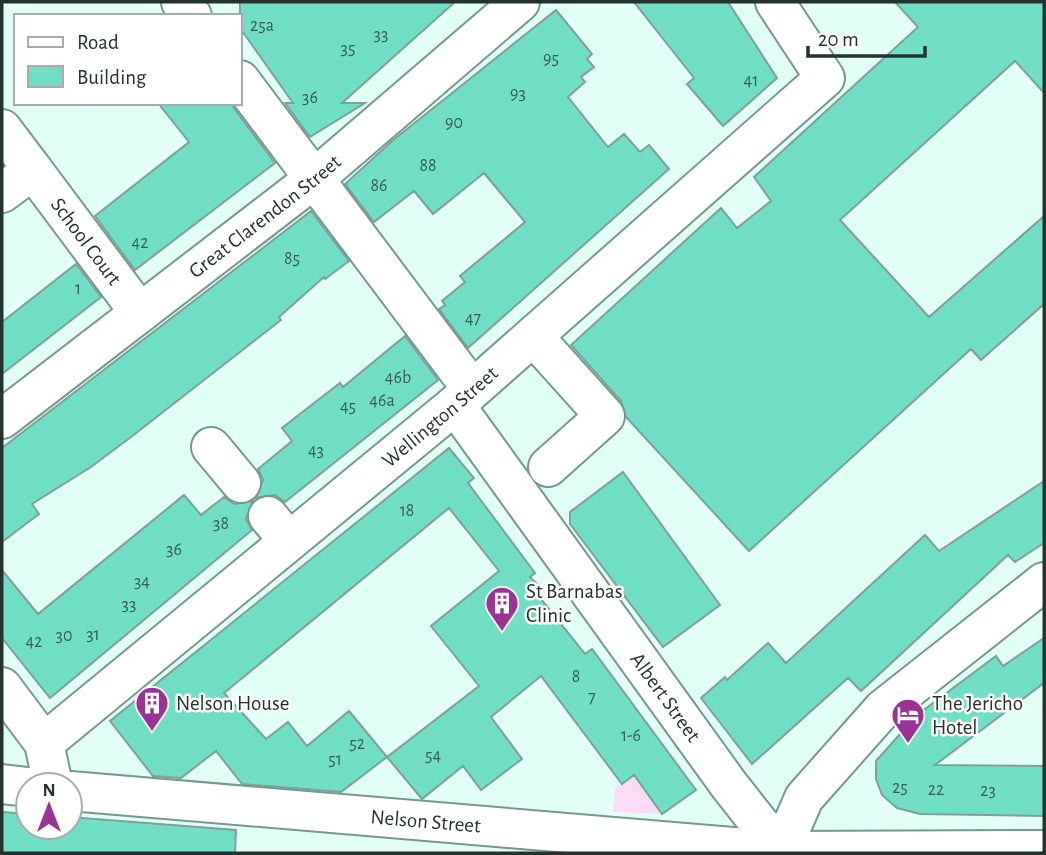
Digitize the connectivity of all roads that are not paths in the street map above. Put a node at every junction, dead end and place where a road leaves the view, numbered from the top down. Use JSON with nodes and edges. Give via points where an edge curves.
{"nodes":[{"id":1,"x":520,"y":2,"type":"edge"},
{"id":2,"x":775,"y":2,"type":"edge"},
{"id":3,"x":242,"y":83,"type":"edge"},
{"id":4,"x":2,"y":129,"type":"edge"},
{"id":5,"x":33,"y":170,"type":"junction"},
{"id":6,"x":314,"y":179,"type":"junction"},
{"id":7,"x":2,"y":193,"type":"edge"},
{"id":8,"x":140,"y":313,"type":"junction"},
{"id":9,"x":533,"y":336,"type":"junction"},
{"id":10,"x":463,"y":397,"type":"junction"},
{"id":11,"x":2,"y":419,"type":"edge"},
{"id":12,"x":211,"y":447,"type":"dead end"},
{"id":13,"x":548,"y":467,"type":"dead end"},
{"id":14,"x":241,"y":483,"type":"dead end"},
{"id":15,"x":1044,"y":582,"type":"edge"},
{"id":16,"x":2,"y":687,"type":"edge"},
{"id":17,"x":44,"y":743,"type":"junction"},
{"id":18,"x":50,"y":771,"type":"edge"},
{"id":19,"x":84,"y":791,"type":"edge"},
{"id":20,"x":1044,"y":850,"type":"edge"},
{"id":21,"x":781,"y":851,"type":"junction"}],
"edges":[{"from":1,"to":6,"type":"street","name":"Great Clarendon Street"},
{"from":2,"to":9,"type":"street","name":"Wellington Street","via":[[825,78]]},
{"from":3,"to":6,"type":"street","name":"Albert Street"},
{"from":4,"to":5,"type":"street","name":"School Court"},
{"from":5,"to":7,"type":"street"},
{"from":5,"to":8,"type":"street","name":"School Court"},
{"from":6,"to":8,"type":"street","name":"Great Clarendon Street"},
{"from":6,"to":10,"type":"street","name":"Albert Street"},
{"from":8,"to":11,"type":"street","name":"Great Clarendon Street"},
{"from":9,"to":10,"type":"street","name":"Wellington Street"},
{"from":9,"to":13,"type":"street","via":[[605,416]]},
{"from":10,"to":17,"type":"street","name":"Wellington Street","via":[[279,529]]},
{"from":10,"to":21,"type":"street","name":"Albert Street","via":[[729,785]]},
{"from":12,"to":14,"type":"street"},
{"from":15,"to":21,"type":"street","via":[[883,709],[804,798]]},
{"from":16,"to":17,"type":"street"},
{"from":17,"to":18,"type":"street"},
{"from":19,"to":21,"type":"street","name":"Nelson Street"},
{"from":20,"to":21,"type":"street","name":"Nelson Street"}]}
